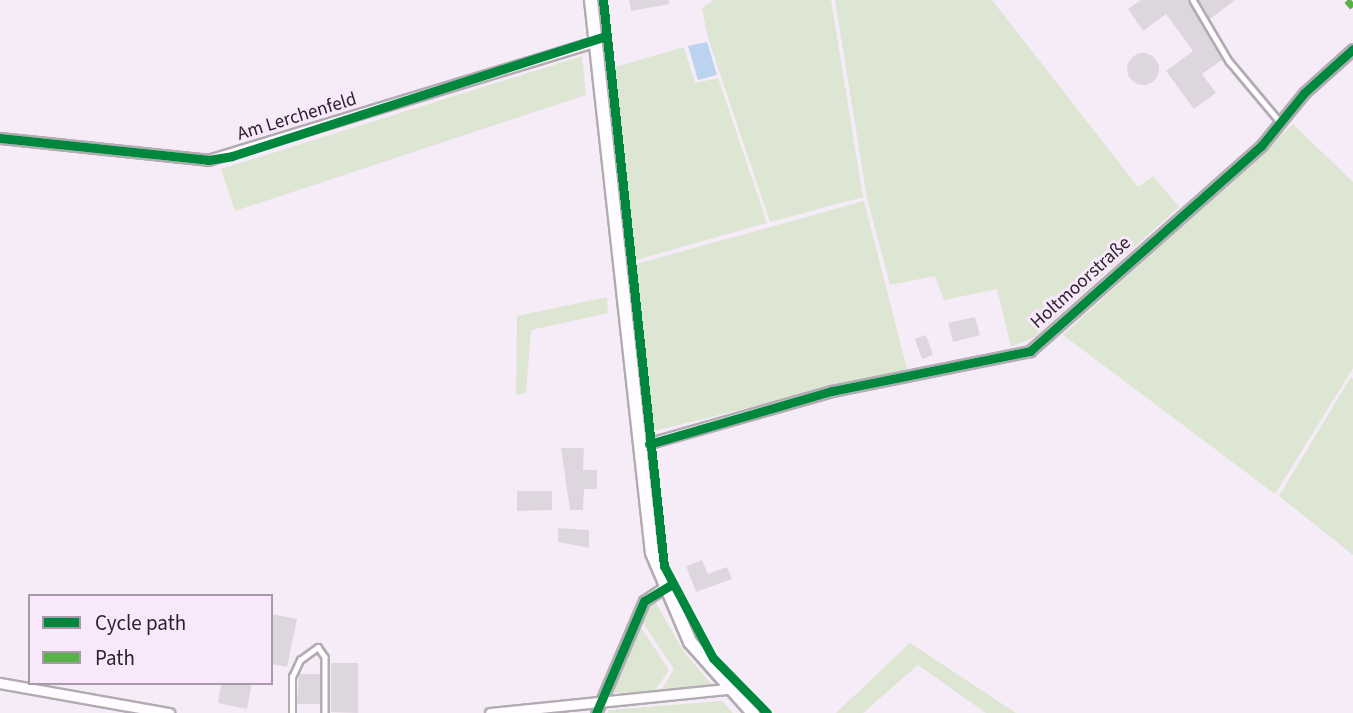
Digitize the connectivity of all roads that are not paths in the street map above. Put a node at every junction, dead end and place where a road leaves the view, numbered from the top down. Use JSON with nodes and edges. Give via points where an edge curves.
{"nodes":[{"id":1,"x":591,"y":0,"type":"edge"},
{"id":2,"x":1193,"y":0,"type":"edge"},
{"id":3,"x":595,"y":42,"type":"junction"},
{"id":4,"x":1353,"y":49,"type":"edge"},
{"id":5,"x":1281,"y":123,"type":"junction"},
{"id":6,"x":0,"y":138,"type":"edge"},
{"id":7,"x":639,"y":446,"type":"junction"},
{"id":8,"x":663,"y":588,"type":"junction"},
{"id":9,"x":0,"y":682,"type":"edge"},
{"id":10,"x":727,"y":689,"type":"junction"},
{"id":11,"x":602,"y":701,"type":"junction"},
{"id":12,"x":169,"y":713,"type":"edge"},
{"id":13,"x":292,"y":713,"type":"edge"},
{"id":14,"x":325,"y":713,"type":"edge"},
{"id":15,"x":490,"y":713,"type":"edge"},
{"id":16,"x":596,"y":713,"type":"edge"},
{"id":17,"x":753,"y":713,"type":"edge"}],
"edges":[{"from":1,"to":3,"type":"street"},
{"from":2,"to":5,"type":"lane","via":[[1229,61]]},
{"from":3,"to":6,"type":"street","name":"Am Lerchenfeld","via":[[208,160]]},
{"from":3,"to":7,"type":"street"},
{"from":4,"to":5,"type":"street","name":"Holtmoorstraße"},
{"from":5,"to":7,"type":"street","name":"Holtmoorstraße","via":[[1030,351],[832,391]]},
{"from":7,"to":8,"type":"street","via":[[648,529]]},
{"from":8,"to":10,"type":"street","via":[[690,642]]},
{"from":8,"to":11,"type":"street","via":[[644,601]]},
{"from":9,"to":12,"type":"street"},
{"from":10,"to":11,"type":"street"},
{"from":10,"to":17,"type":"street"},
{"from":11,"to":15,"type":"street"},
{"from":11,"to":16,"type":"street"},
{"from":13,"to":14,"type":"lane","via":[[292,677],[300,660],[318,647],[325,657]]}]}
